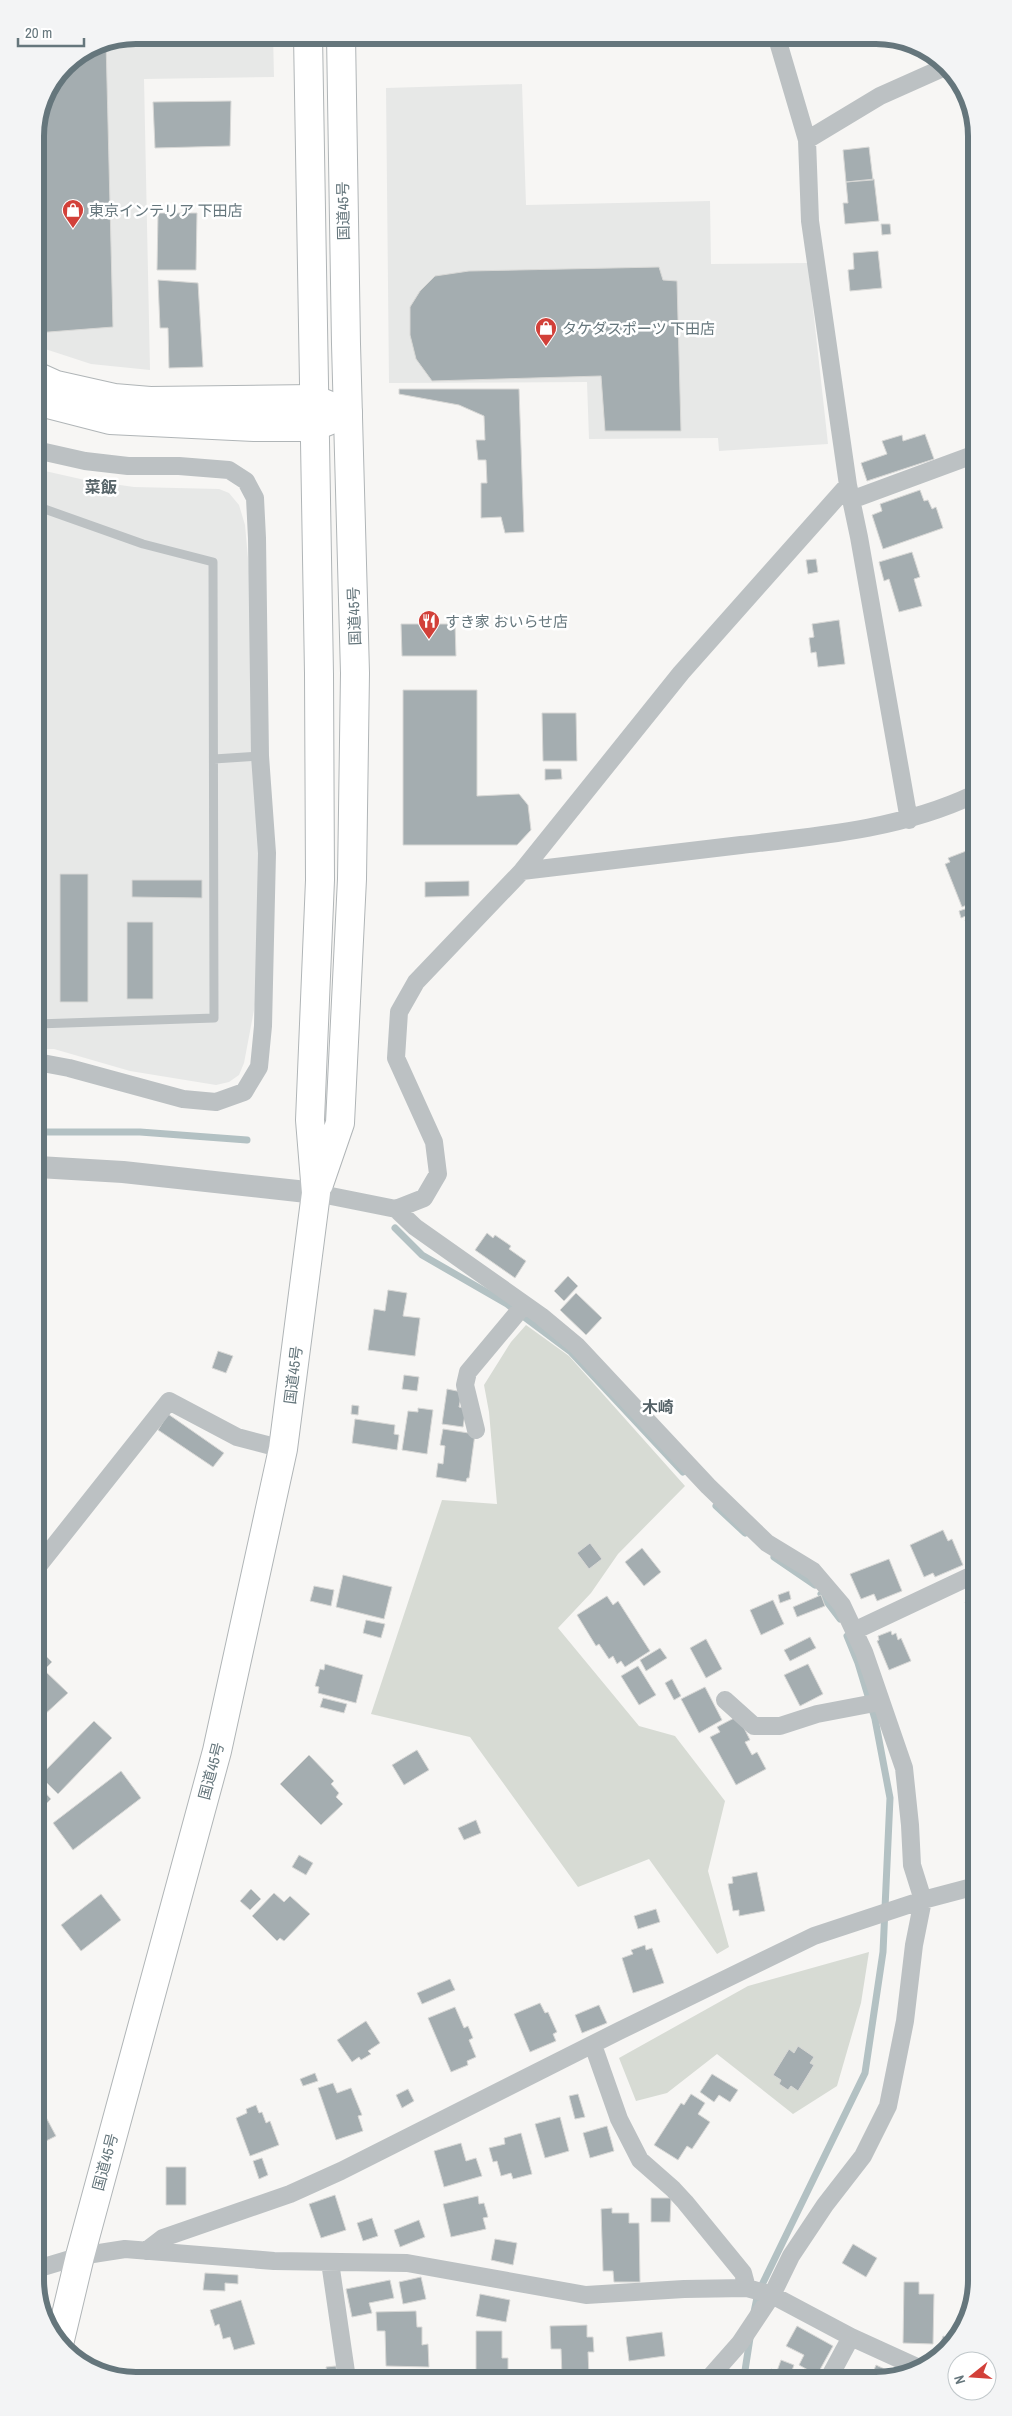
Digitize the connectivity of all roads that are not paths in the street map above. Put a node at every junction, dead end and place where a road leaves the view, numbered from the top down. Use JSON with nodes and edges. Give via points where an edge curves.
{"nodes":[{"id":1,"x":308,"y":44,"type":"edge"},
{"id":2,"x":341,"y":44,"type":"edge"},
{"id":3,"x":779,"y":44,"type":"edge"},
{"id":4,"x":939,"y":69,"type":"edge"},
{"id":5,"x":807,"y":140,"type":"junction"},
{"id":6,"x":44,"y":380,"type":"edge"},
{"id":7,"x":314,"y":399,"type":"junction"},
{"id":8,"x":44,"y":403,"type":"edge"},
{"id":9,"x":348,"y":413,"type":"junction"},
{"id":10,"x":314,"y":427,"type":"junction"},
{"id":11,"x":44,"y":452,"type":"edge"},
{"id":12,"x":968,"y":457,"type":"edge"},
{"id":13,"x":850,"y":493,"type":"junction"},
{"id":14,"x":44,"y":509,"type":"edge"},
{"id":15,"x":260,"y":756,"type":"junction"},
{"id":16,"x":214,"y":758,"type":"junction"},
{"id":17,"x":968,"y":797,"type":"edge"},
{"id":18,"x":909,"y":820,"type":"junction"},
{"id":19,"x":522,"y":871,"type":"junction"},
{"id":20,"x":44,"y":1024,"type":"edge"},
{"id":21,"x":44,"y":1063,"type":"edge"},
{"id":22,"x":44,"y":1167,"type":"edge"},
{"id":23,"x":316,"y":1193,"type":"junction"},
{"id":24,"x":396,"y":1209,"type":"junction"},
{"id":25,"x":524,"y":1305,"type":"junction"},
{"id":26,"x":476,"y":1430,"type":"dead end"},
{"id":27,"x":283,"y":1449,"type":"junction"},
{"id":28,"x":44,"y":1557,"type":"edge"},
{"id":29,"x":968,"y":1577,"type":"edge"},
{"id":30,"x":854,"y":1630,"type":"junction"},
{"id":31,"x":725,"y":1700,"type":"dead end"},
{"id":32,"x":880,"y":1702,"type":"junction"},
{"id":33,"x":968,"y":1888,"type":"edge"},
{"id":34,"x":923,"y":1900,"type":"junction"},
{"id":35,"x":593,"y":2045,"type":"junction"},
{"id":36,"x":146,"y":2251,"type":"junction"},
{"id":37,"x":80,"y":2256,"type":"junction"},
{"id":38,"x":330,"y":2262,"type":"junction"},
{"id":39,"x":44,"y":2267,"type":"edge"},
{"id":40,"x":747,"y":2288,"type":"junction"},
{"id":41,"x":772,"y":2295,"type":"junction"},
{"id":42,"x":61,"y":2334,"type":"edge"},
{"id":43,"x":851,"y":2337,"type":"junction"},
{"id":44,"x":912,"y":2365,"type":"edge"},
{"id":45,"x":346,"y":2372,"type":"edge"},
{"id":46,"x":714,"y":2372,"type":"edge"},
{"id":47,"x":832,"y":2372,"type":"edge"}],
"edges":[{"from":1,"to":7,"type":"highway","name":"国道45号"},
{"from":2,"to":9,"type":"highway","name":"国道45号"},
{"from":3,"to":5,"type":"street"},
{"from":4,"to":5,"type":"street","via":[[880,96]]},
{"from":5,"to":13,"type":"street","via":[[810,221]]},
{"from":6,"to":7,"type":"highway","via":[[114,398],[150,401]]},
{"from":7,"to":9,"type":"highway"},
{"from":7,"to":10,"type":"highway","name":"国道45号"},
{"from":8,"to":10,"type":"highway","via":[[110,420]]},
{"from":9,"to":10,"type":"highway"},
{"from":9,"to":23,"type":"highway","name":"国道45号","via":[[356,673],[352,879],[340,1123]]},
{"from":10,"to":23,"type":"highway","name":"国道45号","via":[[320,880],[310,1120]]},
{"from":11,"to":15,"type":"street","via":[[128,466],[230,470],[246,481],[255,498],[258,538]]},
{"from":12,"to":13,"type":"street"},
{"from":13,"to":18,"type":"street"},
{"from":13,"to":19,"type":"street","via":[[681,673]]},
{"from":14,"to":16,"type":"lane","via":[[143,544],[213,562]]},
{"from":15,"to":16,"type":"lane"},
{"from":15,"to":21,"type":"street","via":[[266,853],[263,1026],[259,1067],[244,1092],[216,1102],[182,1099]]},
{"from":16,"to":20,"type":"lane","via":[[214,1018]]},
{"from":17,"to":18,"type":"street"},
{"from":18,"to":19,"type":"street","via":[[812,837]]},
{"from":19,"to":24,"type":"street","via":[[416,982],[399,1012],[396,1058],[434,1142],[438,1174],[424,1198]]},
{"from":22,"to":23,"type":"street","via":[[123,1172]]},
{"from":23,"to":24,"type":"street"},
{"from":23,"to":27,"type":"highway","name":"国道45号"},
{"from":24,"to":25,"type":"street","via":[[415,1227]]},
{"from":25,"to":26,"type":"street","via":[[468,1372],[464,1385]]},
{"from":25,"to":30,"type":"street","via":[[577,1346],[708,1486],[767,1543],[813,1572],[842,1605]]},
{"from":27,"to":28,"type":"street","via":[[236,1437],[169,1401]]},
{"from":27,"to":37,"type":"highway","name":"国道45号","via":[[216,1751]]},
{"from":29,"to":30,"type":"street"},
{"from":30,"to":32,"type":"street"},
{"from":31,"to":32,"type":"street","via":[[754,1726],[780,1726],[817,1714]]},
{"from":32,"to":34,"type":"street","via":[[904,1768],[912,1865]]},
{"from":33,"to":34,"type":"street"},
{"from":34,"to":35,"type":"street","via":[[814,1936]]},
{"from":34,"to":41,"type":"street","via":[[905,2021],[888,2106],[863,2156],[791,2256]]},
{"from":35,"to":36,"type":"street","via":[[341,2171],[290,2194],[163,2238]]},
{"from":35,"to":40,"type":"street","via":[[619,2119],[640,2160],[685,2202],[743,2273]]},
{"from":36,"to":37,"type":"street","via":[[125,2249]]},
{"from":36,"to":38,"type":"street"},
{"from":37,"to":39,"type":"street"},
{"from":37,"to":42,"type":"highway","name":"国道45号"},
{"from":38,"to":40,"type":"street","via":[[408,2263],[586,2295]]},
{"from":38,"to":45,"type":"street"},
{"from":40,"to":41,"type":"street"},
{"from":41,"to":43,"type":"street"},
{"from":41,"to":46,"type":"street","via":[[740,2343]]},
{"from":43,"to":44,"type":"street"},
{"from":43,"to":47,"type":"street"}]}
